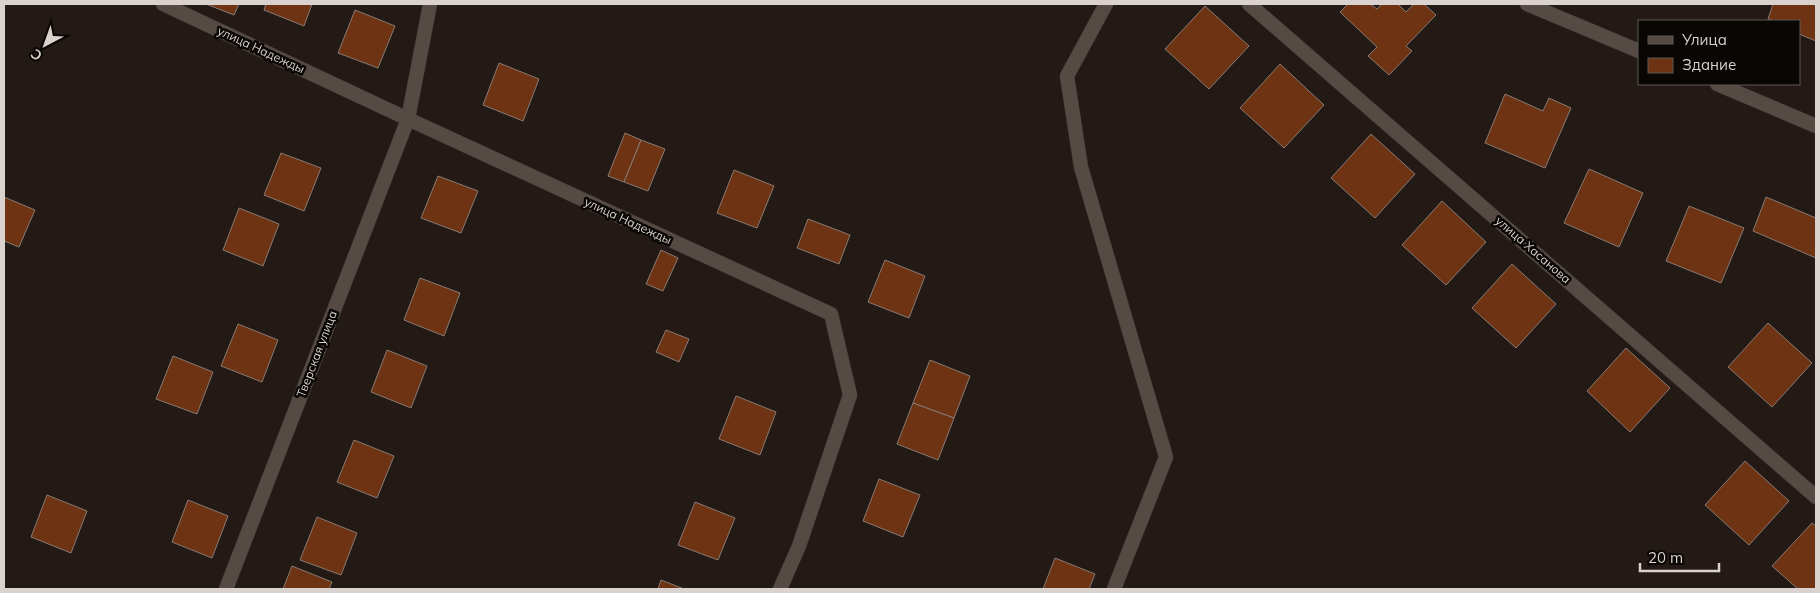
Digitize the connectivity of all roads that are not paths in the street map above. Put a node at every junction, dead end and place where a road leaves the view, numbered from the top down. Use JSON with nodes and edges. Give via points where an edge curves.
{"nodes":[{"id":1,"x":164,"y":4,"type":"edge"},
{"id":2,"x":430,"y":4,"type":"edge"},
{"id":3,"x":1106,"y":4,"type":"edge"},
{"id":4,"x":1249,"y":4,"type":"edge"},
{"id":5,"x":1527,"y":4,"type":"edge"},
{"id":6,"x":1638,"y":51,"type":"edge"},
{"id":7,"x":1719,"y":85,"type":"edge"},
{"id":8,"x":408,"y":119,"type":"junction"},
{"id":9,"x":1816,"y":126,"type":"edge"},
{"id":10,"x":1816,"y":497,"type":"edge"},
{"id":11,"x":226,"y":589,"type":"edge"},
{"id":12,"x":780,"y":589,"type":"edge"},
{"id":13,"x":1114,"y":589,"type":"edge"}],
"edges":[{"from":1,"to":8,"type":"street","name":"улица Надежды"},
{"from":2,"to":8,"type":"street","name":"Тверская улица"},
{"from":3,"to":13,"type":"street","via":[[1067,76],[1080,166],[1166,456]]},
{"from":4,"to":10,"type":"street","name":"улица Хасанова"},
{"from":5,"to":6,"type":"street"},
{"from":7,"to":9,"type":"street"},
{"from":8,"to":11,"type":"street","name":"Тверская улица"},
{"from":8,"to":12,"type":"street","name":"улица Надежды","via":[[831,314],[850,395],[799,546]]}]}
